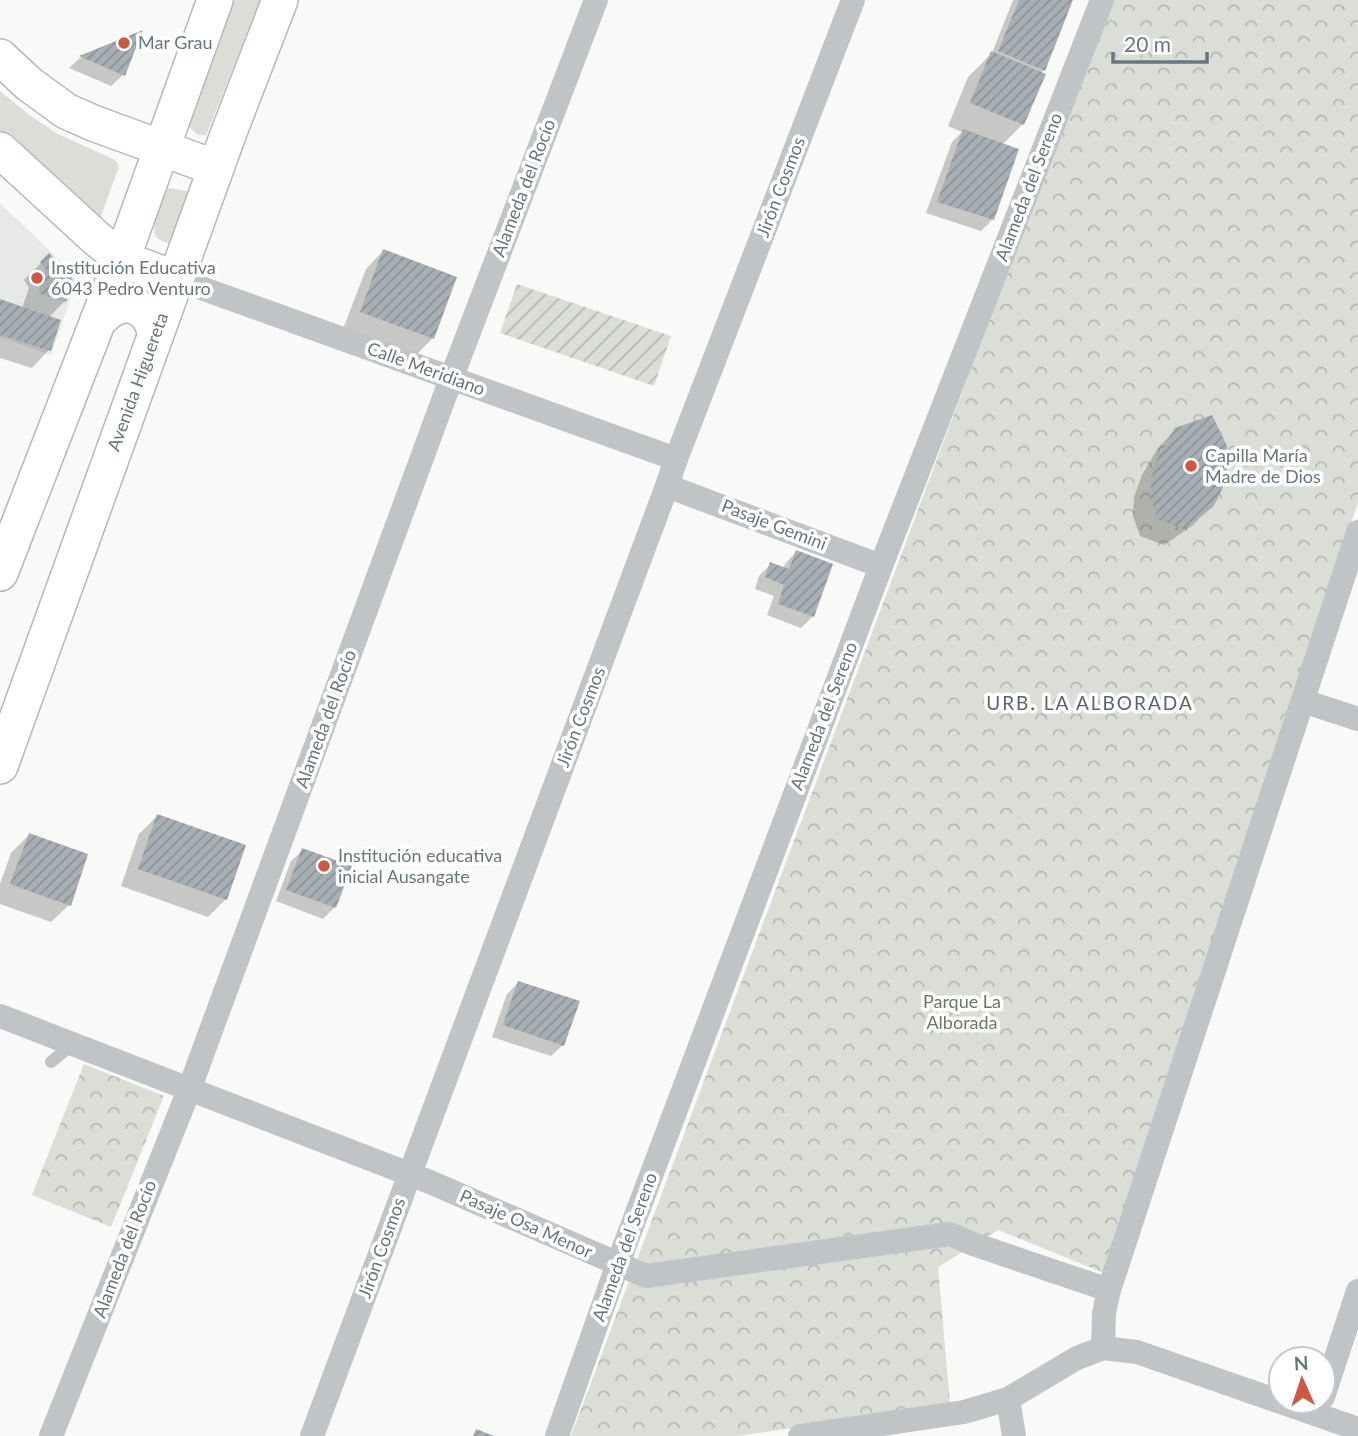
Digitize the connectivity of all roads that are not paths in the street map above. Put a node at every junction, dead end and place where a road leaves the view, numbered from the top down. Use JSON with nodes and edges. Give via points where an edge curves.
{"nodes":[{"id":1,"x":215,"y":0,"type":"edge"},
{"id":2,"x":280,"y":0,"type":"edge"},
{"id":3,"x":596,"y":0,"type":"edge"},
{"id":4,"x":853,"y":0,"type":"edge"},
{"id":5,"x":1102,"y":0,"type":"edge"},
{"id":6,"x":0,"y":57,"type":"edge"},
{"id":7,"x":161,"y":148,"type":"junction"},
{"id":8,"x":0,"y":150,"type":"edge"},
{"id":9,"x":216,"y":168,"type":"junction"},
{"id":10,"x":122,"y":259,"type":"junction"},
{"id":11,"x":176,"y":279,"type":"junction"},
{"id":12,"x":98,"y":320,"type":"junction"},
{"id":13,"x":155,"y":337,"type":"junction"},
{"id":14,"x":452,"y":379,"type":"junction"},
{"id":15,"x":676,"y":459,"type":"junction"},
{"id":16,"x":667,"y":486,"type":"junction"},
{"id":17,"x":1358,"y":532,"type":"edge"},
{"id":18,"x":881,"y":566,"type":"junction"},
{"id":19,"x":0,"y":573,"type":"edge"},
{"id":20,"x":1303,"y":701,"type":"junction"},
{"id":21,"x":1358,"y":719,"type":"edge"},
{"id":22,"x":0,"y":766,"type":"edge"},
{"id":23,"x":0,"y":1016,"type":"edge"},
{"id":24,"x":65,"y":1041,"type":"junction"},
{"id":25,"x":51,"y":1062,"type":"dead end"},
{"id":26,"x":188,"y":1090,"type":"junction"},
{"id":27,"x":410,"y":1175,"type":"junction"},
{"id":28,"x":618,"y":1264,"type":"junction"},
{"id":29,"x":1109,"y":1290,"type":"junction"},
{"id":30,"x":1358,"y":1291,"type":"edge"},
{"id":31,"x":1103,"y":1348,"type":"junction"},
{"id":32,"x":1337,"y":1355,"type":"edge"},
{"id":33,"x":1267,"y":1389,"type":"edge"},
{"id":34,"x":1008,"y":1399,"type":"junction"},
{"id":35,"x":1337,"y":1415,"type":"edge"},
{"id":36,"x":1358,"y":1429,"type":"edge"},
{"id":37,"x":51,"y":1436,"type":"edge"},
{"id":38,"x":312,"y":1436,"type":"edge"},
{"id":39,"x":558,"y":1436,"type":"edge"},
{"id":40,"x":800,"y":1436,"type":"edge"},
{"id":41,"x":1014,"y":1436,"type":"edge"}],
"edges":[{"from":1,"to":7,"type":"main road"},
{"from":2,"to":9,"type":"main road","name":"Avenida Higuereta"},
{"from":3,"to":14,"type":"street","name":"Alameda del Rocío"},
{"from":4,"to":15,"type":"street","name":"Jirón Cosmos"},
{"from":5,"to":18,"type":"street","name":"Alameda del Sereno"},
{"from":6,"to":7,"type":"main road","via":[[66,111]]},
{"from":7,"to":9,"type":"main road"},
{"from":7,"to":10,"type":"main road"},
{"from":8,"to":10,"type":"main road"},
{"from":9,"to":11,"type":"main road","name":"Avenida Higuereta"},
{"from":10,"to":11,"type":"main road"},
{"from":10,"to":12,"type":"main road"},
{"from":11,"to":13,"type":"main road","name":"Avenida Higuereta"},
{"from":11,"to":14,"type":"street","name":"Calle Meridiano"},
{"from":12,"to":13,"type":"main road","via":[[116,307],[129,305],[145,312],[155,327]]},
{"from":12,"to":19,"type":"main road"},
{"from":13,"to":22,"type":"main road","name":"Avenida Higuereta"},
{"from":14,"to":15,"type":"street","name":"Calle Meridiano"},
{"from":14,"to":26,"type":"street","name":"Alameda del Rocío"},
{"from":15,"to":16,"type":"street","name":"Jirón Cosmos"},
{"from":16,"to":18,"type":"street","name":"Pasaje Gemini"},
{"from":16,"to":27,"type":"street","name":"Jirón Cosmos"},
{"from":17,"to":20,"type":"street"},
{"from":18,"to":28,"type":"street","name":"Alameda del Sereno"},
{"from":20,"to":21,"type":"street"},
{"from":20,"to":29,"type":"street"},
{"from":23,"to":24,"type":"street","name":"Pasaje Osa Menor"},
{"from":24,"to":25,"type":"lane"},
{"from":24,"to":26,"type":"street","name":"Pasaje Osa Menor"},
{"from":26,"to":27,"type":"street","name":"Pasaje Osa Menor"},
{"from":26,"to":37,"type":"street","name":"Alameda del Rocío"},
{"from":27,"to":28,"type":"street","name":"Pasaje Osa Menor"},
{"from":27,"to":38,"type":"street","name":"Jirón Cosmos"},
{"from":28,"to":29,"type":"street","name":"Pasaje Osa Menor","via":[[646,1276],[950,1234]]},
{"from":28,"to":39,"type":"street","name":"Alameda del Sereno"},
{"from":29,"to":31,"type":"street"},
{"from":30,"to":32,"type":"street"},
{"from":31,"to":33,"type":"street","via":[[1137,1352]]},
{"from":31,"to":34,"type":"street"},
{"from":34,"to":40,"type":"street","via":[[964,1412]]},
{"from":34,"to":41,"type":"street"},
{"from":35,"to":36,"type":"street"}]}
